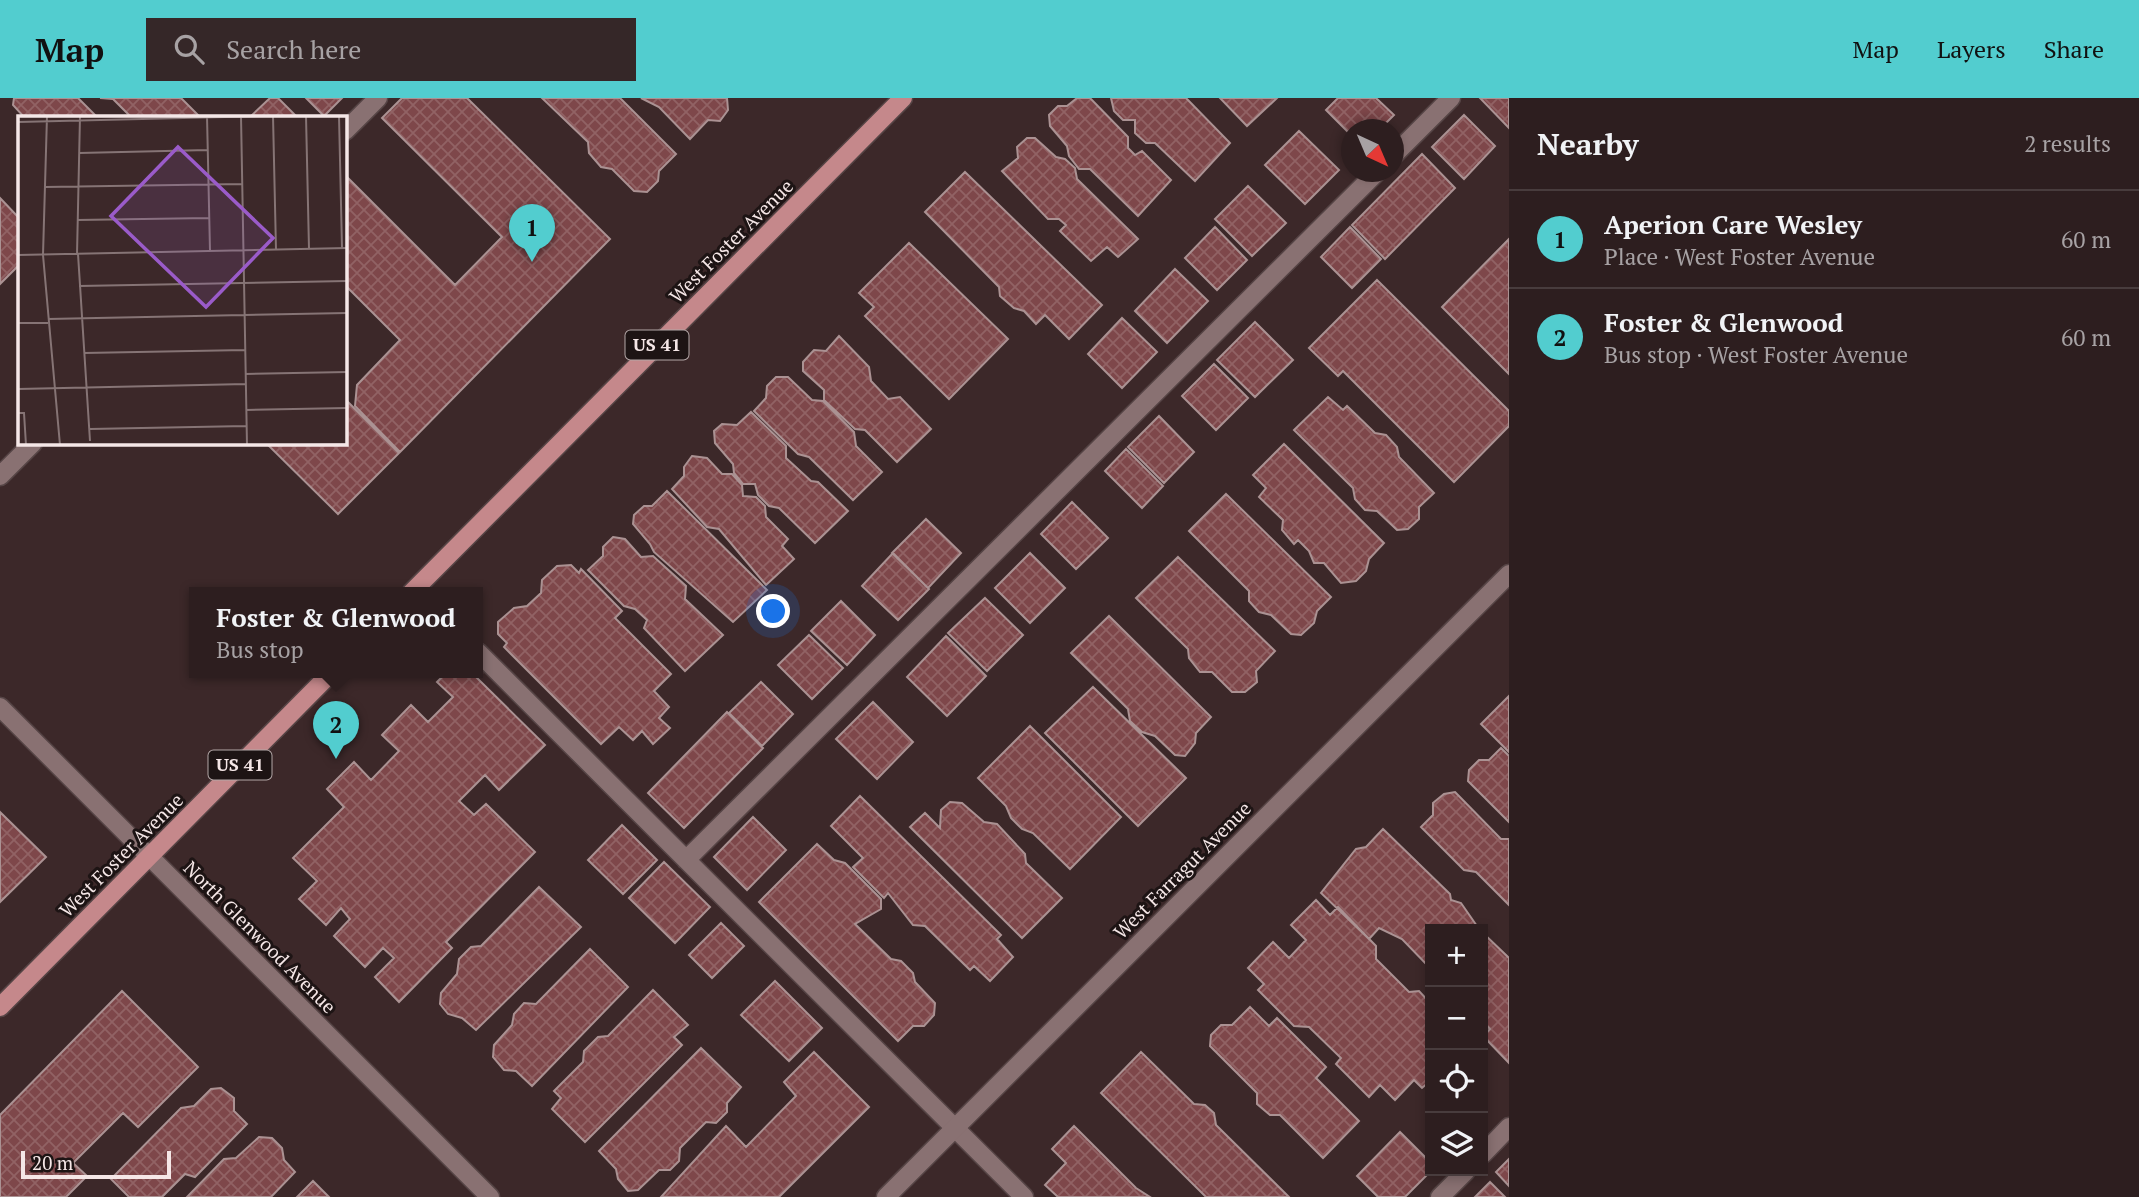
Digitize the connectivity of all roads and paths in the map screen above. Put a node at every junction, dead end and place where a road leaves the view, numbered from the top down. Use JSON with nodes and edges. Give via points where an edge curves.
{"nodes":[{"id":1,"x":378,"y":98,"type":"edge"},
{"id":2,"x":903,"y":98,"type":"edge"},
{"id":3,"x":1451,"y":98,"type":"edge"},
{"id":4,"x":346,"y":130,"type":"edge"},
{"id":5,"x":1404,"y":145,"type":"edge"},
{"id":6,"x":1367,"y":182,"type":"edge"},
{"id":7,"x":32,"y":444,"type":"edge"},
{"id":8,"x":0,"y":476,"type":"edge"},
{"id":9,"x":1509,"y":574,"type":"edge"},
{"id":10,"x":419,"y":587,"type":"edge"},
{"id":11,"x":483,"y":657,"type":"edge"},
{"id":12,"x":326,"y":678,"type":"edge"},
{"id":13,"x":0,"y":707,"type":"edge"},
{"id":14,"x":149,"y":856,"type":"junction"},
{"id":15,"x":686,"y":860,"type":"junction"},
{"id":16,"x":0,"y":1006,"type":"edge"},
{"id":17,"x":1509,"y":1127,"type":"edge"},
{"id":18,"x":955,"y":1128,"type":"junction"},
{"id":19,"x":1488,"y":1149,"type":"edge"},
{"id":20,"x":1461,"y":1176,"type":"edge"},
{"id":21,"x":490,"y":1197,"type":"edge"},
{"id":22,"x":886,"y":1197,"type":"edge"},
{"id":23,"x":1024,"y":1197,"type":"edge"},
{"id":24,"x":1440,"y":1197,"type":"edge"}],
"edges":[{"from":1,"to":4,"type":"street"},
{"from":2,"to":10,"type":"main road","name":"West Foster Avenue","number":"US 41"},
{"from":3,"to":5,"type":"street"},
{"from":6,"to":15,"type":"street"},
{"from":7,"to":8,"type":"street"},
{"from":9,"to":18,"type":"street","name":"West Farragut Avenue"},
{"from":11,"to":15,"type":"street"},
{"from":12,"to":14,"type":"main road","name":"West Foster Avenue","number":"US 41"},
{"from":13,"to":14,"type":"street","name":"North Glenwood Avenue"},
{"from":14,"to":16,"type":"main road","name":"West Foster Avenue","number":"US 41"},
{"from":14,"to":21,"type":"street","name":"North Glenwood Avenue"},
{"from":15,"to":18,"type":"street"},
{"from":17,"to":19,"type":"street"},
{"from":18,"to":22,"type":"street","name":"West Farragut Avenue"},
{"from":18,"to":23,"type":"street"},
{"from":20,"to":24,"type":"street"}]}
